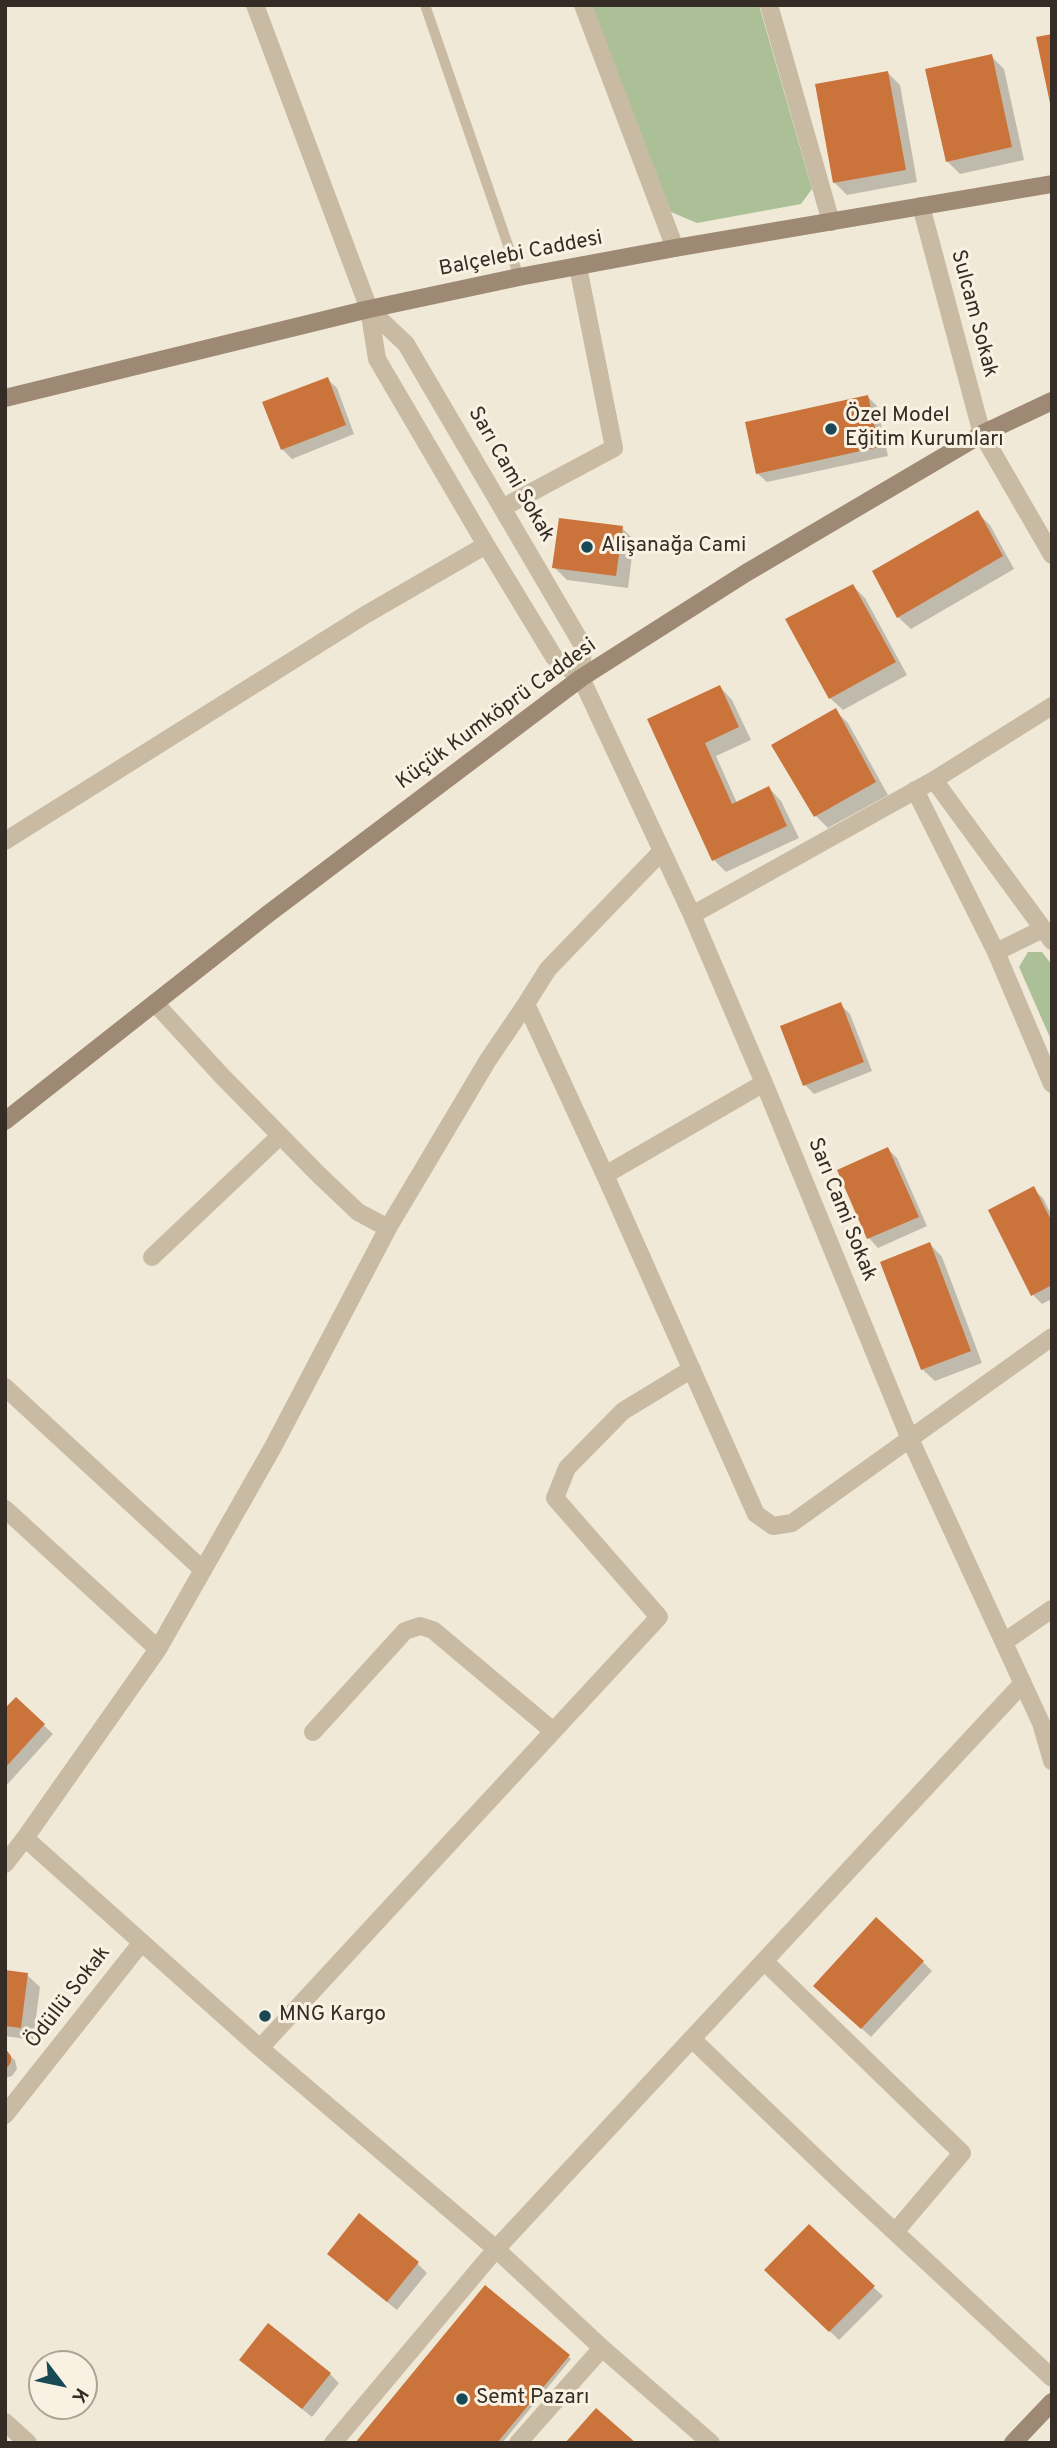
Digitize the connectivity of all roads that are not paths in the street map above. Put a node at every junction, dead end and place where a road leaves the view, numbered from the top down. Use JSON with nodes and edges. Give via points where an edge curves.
{"nodes":[{"id":1,"x":255,"y":5,"type":"edge"},
{"id":2,"x":425,"y":5,"type":"edge"},
{"id":3,"x":583,"y":5,"type":"edge"},
{"id":4,"x":769,"y":5,"type":"edge"},
{"id":5,"x":1052,"y":184,"type":"edge"},
{"id":6,"x":921,"y":206,"type":"junction"},
{"id":7,"x":831,"y":222,"type":"junction"},
{"id":8,"x":675,"y":248,"type":"junction"},
{"id":9,"x":578,"y":267,"type":"junction"},
{"id":10,"x":519,"y":277,"type":"junction"},
{"id":11,"x":369,"y":309,"type":"junction"},
{"id":12,"x":5,"y":398,"type":"edge"},
{"id":13,"x":1052,"y":401,"type":"edge"},
{"id":14,"x":982,"y":434,"type":"junction"},
{"id":15,"x":502,"y":508,"type":"junction"},
{"id":16,"x":486,"y":545,"type":"junction"},
{"id":17,"x":1052,"y":555,"type":"edge"},
{"id":18,"x":581,"y":678,"type":"junction"},
{"id":19,"x":1052,"y":706,"type":"edge"},
{"id":20,"x":934,"y":780,"type":"junction"},
{"id":21,"x":915,"y":790,"type":"junction"},
{"id":22,"x":5,"y":841,"type":"edge"},
{"id":23,"x":662,"y":851,"type":"junction"},
{"id":24,"x":692,"y":915,"type":"junction"},
{"id":25,"x":1047,"y":935,"type":"edge"},
{"id":26,"x":996,"y":952,"type":"junction"},
{"id":27,"x":155,"y":1003,"type":"junction"},
{"id":28,"x":526,"y":1004,"type":"junction"},
{"id":29,"x":764,"y":1083,"type":"junction"},
{"id":30,"x":1052,"y":1084,"type":"edge"},
{"id":31,"x":5,"y":1121,"type":"edge"},
{"id":32,"x":280,"y":1136,"type":"junction"},
{"id":33,"x":605,"y":1175,"type":"junction"},
{"id":34,"x":388,"y":1228,"type":"junction"},
{"id":35,"x":152,"y":1257,"type":"dead end"},
{"id":36,"x":1052,"y":1337,"type":"edge"},
{"id":37,"x":692,"y":1370,"type":"junction"},
{"id":38,"x":5,"y":1387,"type":"edge"},
{"id":39,"x":910,"y":1439,"type":"junction"},
{"id":40,"x":5,"y":1509,"type":"edge"},
{"id":41,"x":203,"y":1570,"type":"junction"},
{"id":42,"x":1052,"y":1609,"type":"edge"},
{"id":43,"x":1004,"y":1642,"type":"junction"},
{"id":44,"x":158,"y":1649,"type":"junction"},
{"id":45,"x":1023,"y":1683,"type":"junction"},
{"id":46,"x":553,"y":1731,"type":"junction"},
{"id":47,"x":313,"y":1732,"type":"dead end"},
{"id":48,"x":1052,"y":1761,"type":"edge"},
{"id":49,"x":24,"y":1838,"type":"junction"},
{"id":50,"x":5,"y":1864,"type":"edge"},
{"id":51,"x":142,"y":1942,"type":"junction"},
{"id":52,"x":765,"y":1962,"type":"junction"},
{"id":53,"x":692,"y":2039,"type":"junction"},
{"id":54,"x":260,"y":2048,"type":"junction"},
{"id":55,"x":8,"y":2107,"type":"edge"},
{"id":56,"x":895,"y":2232,"type":"junction"},
{"id":57,"x":496,"y":2249,"type":"junction"},
{"id":58,"x":602,"y":2348,"type":"junction"},
{"id":59,"x":1052,"y":2378,"type":"edge"},
{"id":60,"x":1052,"y":2402,"type":"edge"},
{"id":61,"x":5,"y":2422,"type":"edge"},
{"id":62,"x":28,"y":2443,"type":"edge"},
{"id":63,"x":333,"y":2443,"type":"edge"},
{"id":64,"x":518,"y":2443,"type":"edge"},
{"id":65,"x":711,"y":2443,"type":"edge"},
{"id":66,"x":1013,"y":2443,"type":"edge"}],
"edges":[{"from":1,"to":11,"type":"street","name":"Sarı Cami Sokak"},
{"from":2,"to":10,"type":"lane"},
{"from":3,"to":8,"type":"street"},
{"from":4,"to":7,"type":"street"},
{"from":5,"to":6,"type":"street","name":"Balçelebi Caddesi"},
{"from":6,"to":7,"type":"street","name":"Balçelebi Caddesi"},
{"from":6,"to":14,"type":"street","name":"Sulcam Sokak"},
{"from":7,"to":8,"type":"street","name":"Balçelebi Caddesi"},
{"from":8,"to":9,"type":"street","name":"Balçelebi Caddesi"},
{"from":9,"to":10,"type":"street","name":"Balçelebi Caddesi"},
{"from":9,"to":15,"type":"street","via":[[614,448]]},
{"from":10,"to":11,"type":"street","name":"Balçelebi Caddesi"},
{"from":11,"to":12,"type":"street","name":"Balçelebi Caddesi"},
{"from":11,"to":15,"type":"street","name":"Sarı Cami Sokak","via":[[406,344]]},
{"from":11,"to":16,"type":"street","name":"Sarı Cami Sokak","via":[[377,359]]},
{"from":13,"to":14,"type":"street","name":"Küçük Kumköprü Caddesi"},
{"from":14,"to":17,"type":"street","name":"Sulcam Sokak"},
{"from":14,"to":18,"type":"street","name":"Küçük Kumköprü Caddesi","via":[[746,573]]},
{"from":15,"to":18,"type":"street","name":"Sarı Cami Sokak","via":[[583,646]]},
{"from":16,"to":18,"type":"street","name":"Sarı Cami Sokak","via":[[554,657]]},
{"from":16,"to":22,"type":"street","via":[[365,615]]},
{"from":18,"to":23,"type":"street","name":"Sarı Cami Sokak"},
{"from":18,"to":27,"type":"street","name":"Küçük Kumköprü Caddesi"},
{"from":19,"to":20,"type":"street"},
{"from":20,"to":21,"type":"street"},
{"from":20,"to":25,"type":"street"},
{"from":21,"to":24,"type":"street"},
{"from":21,"to":26,"type":"street"},
{"from":23,"to":24,"type":"street","name":"Sarı Cami Sokak"},
{"from":23,"to":28,"type":"street","via":[[548,969]]},
{"from":24,"to":29,"type":"street","name":"Sarı Cami Sokak"},
{"from":25,"to":26,"type":"street"},
{"from":26,"to":30,"type":"street"},
{"from":27,"to":31,"type":"street","name":"Küçük Kumköprü Caddesi"},
{"from":27,"to":32,"type":"street"},
{"from":28,"to":33,"type":"street"},
{"from":28,"to":34,"type":"street"},
{"from":29,"to":33,"type":"street"},
{"from":29,"to":39,"type":"street","name":"Sarı Cami Sokak"},
{"from":32,"to":34,"type":"street","via":[[358,1212]]},
{"from":32,"to":35,"type":"street"},
{"from":33,"to":37,"type":"street"},
{"from":34,"to":41,"type":"street"},
{"from":36,"to":39,"type":"street"},
{"from":37,"to":39,"type":"street","via":[[756,1514],[773,1526],[792,1523]]},
{"from":37,"to":46,"type":"street","via":[[623,1411],[567,1468],[555,1498],[659,1617]]},
{"from":38,"to":41,"type":"street"},
{"from":39,"to":43,"type":"street","name":"Sarı Cami Sokak"},
{"from":40,"to":44,"type":"street"},
{"from":41,"to":44,"type":"street"},
{"from":42,"to":43,"type":"street"},
{"from":43,"to":45,"type":"street","name":"Sarı Cami Sokak"},
{"from":44,"to":49,"type":"street"},
{"from":45,"to":48,"type":"street","name":"Sarı Cami Sokak"},
{"from":45,"to":52,"type":"street"},
{"from":46,"to":47,"type":"street","via":[[433,1630],[420,1626],[405,1631]]},
{"from":46,"to":54,"type":"street"},
{"from":49,"to":50,"type":"street"},
{"from":49,"to":51,"type":"street"},
{"from":51,"to":54,"type":"street"},
{"from":51,"to":55,"type":"street","name":"Ödüllü Sokak"},
{"from":52,"to":53,"type":"street"},
{"from":52,"to":56,"type":"street","via":[[962,2153]]},
{"from":53,"to":56,"type":"street"},
{"from":53,"to":57,"type":"street"},
{"from":54,"to":57,"type":"street"},
{"from":56,"to":59,"type":"street"},
{"from":57,"to":58,"type":"street"},
{"from":57,"to":63,"type":"street"},
{"from":58,"to":64,"type":"street"},
{"from":58,"to":65,"type":"street"},
{"from":60,"to":66,"type":"street"},
{"from":61,"to":62,"type":"street"}]}
